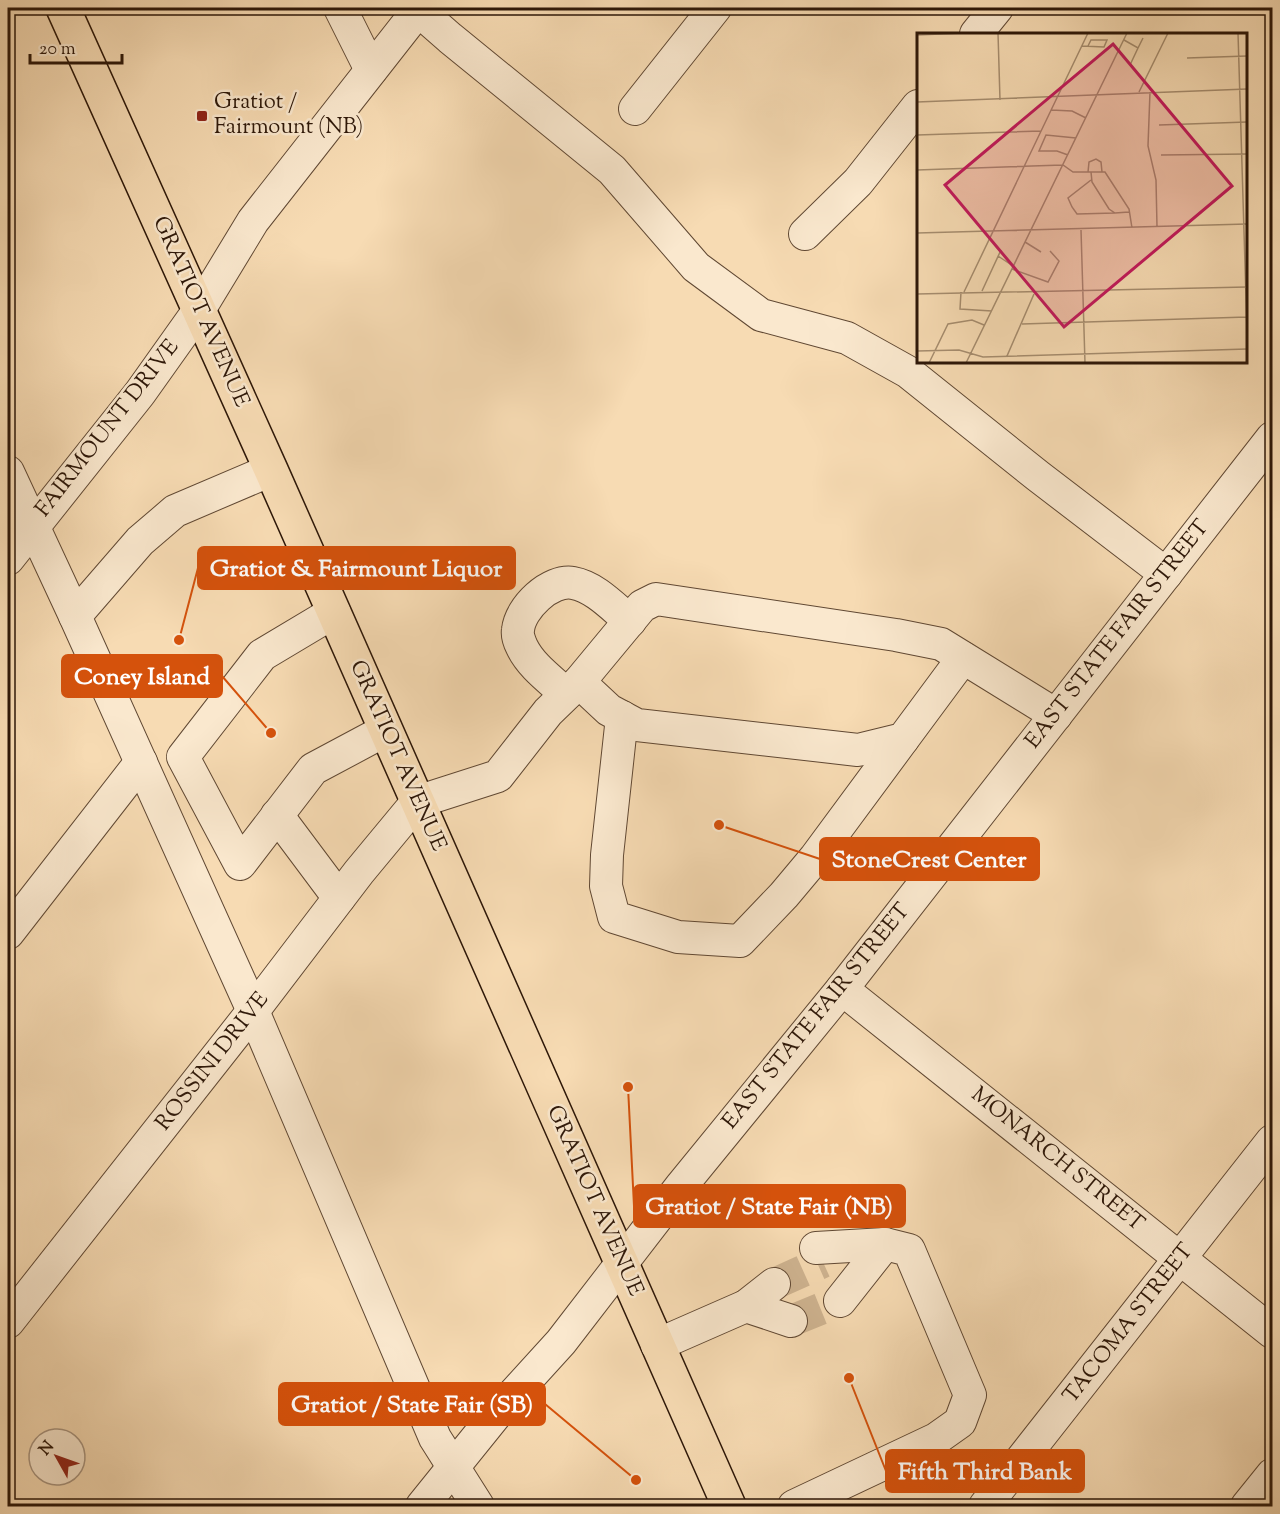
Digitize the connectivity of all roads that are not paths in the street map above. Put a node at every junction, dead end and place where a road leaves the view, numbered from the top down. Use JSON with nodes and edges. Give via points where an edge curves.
{"nodes":[{"id":1,"x":63,"y":8,"type":"edge"},
{"id":2,"x":340,"y":8,"type":"edge"},
{"id":3,"x":715,"y":8,"type":"edge"},
{"id":4,"x":997,"y":8,"type":"edge"},
{"id":5,"x":419,"y":9,"type":"edge"},
{"id":6,"x":977,"y":33,"type":"edge"},
{"id":7,"x":371,"y":70,"type":"junction"},
{"id":8,"x":917,"y":107,"type":"edge"},
{"id":9,"x":635,"y":109,"type":"dead end"},
{"id":10,"x":805,"y":234,"type":"dead end"},
{"id":11,"x":199,"y":310,"type":"junction"},
{"id":12,"x":1272,"y":438,"type":"edge"},
{"id":13,"x":271,"y":470,"type":"junction"},
{"id":14,"x":8,"y":472,"type":"edge"},
{"id":15,"x":32,"y":527,"type":"junction"},
{"id":16,"x":8,"y":560,"type":"edge"},
{"id":17,"x":1166,"y":574,"type":"junction"},
{"id":18,"x":334,"y":612,"type":"junction"},
{"id":19,"x":75,"y":616,"type":"junction"},
{"id":20,"x":630,"y":621,"type":"junction"},
{"id":21,"x":963,"y":658,"type":"junction"},
{"id":22,"x":572,"y":688,"type":"junction"},
{"id":23,"x":1056,"y":715,"type":"junction"},
{"id":24,"x":622,"y":717,"type":"junction"},
{"id":25,"x":386,"y":730,"type":"junction"},
{"id":26,"x":903,"y":739,"type":"junction"},
{"id":27,"x":141,"y":762,"type":"junction"},
{"id":28,"x":417,"y":802,"type":"junction"},
{"id":29,"x":277,"y":815,"type":"junction"},
{"id":30,"x":339,"y":898,"type":"junction"},
{"id":31,"x":8,"y":933,"type":"edge"},
{"id":32,"x":842,"y":988,"type":"junction"},
{"id":33,"x":253,"y":1011,"type":"junction"},
{"id":34,"x":1272,"y":1141,"type":"edge"},
{"id":35,"x":885,"y":1244,"type":"junction"},
{"id":36,"x":1180,"y":1258,"type":"junction"},
{"id":37,"x":621,"y":1263,"type":"junction"},
{"id":38,"x":747,"y":1306,"type":"junction"},
{"id":39,"x":8,"y":1322,"type":"edge"},
{"id":40,"x":1272,"y":1332,"type":"edge"},
{"id":41,"x":657,"y":1345,"type":"junction"},
{"id":42,"x":453,"y":1467,"type":"junction"},
{"id":43,"x":1272,"y":1475,"type":"edge"},
{"id":44,"x":422,"y":1506,"type":"edge"},
{"id":45,"x":478,"y":1506,"type":"edge"},
{"id":46,"x":729,"y":1506,"type":"edge"},
{"id":47,"x":794,"y":1506,"type":"edge"},
{"id":48,"x":985,"y":1506,"type":"edge"},
{"id":49,"x":1248,"y":1506,"type":"edge"}],
"edges":[{"from":1,"to":11,"type":"main road","name":"GRATIOT AVENUE"},
{"from":2,"to":7,"type":"street"},
{"from":3,"to":9,"type":"street"},
{"from":4,"to":6,"type":"street"},
{"from":5,"to":7,"type":"street","name":"FAIRMOUNT DRIVE"},
{"from":5,"to":17,"type":"street","via":[[612,170],[696,267],[761,315],[847,338],[908,372]]},
{"from":7,"to":11,"type":"street","name":"FAIRMOUNT DRIVE","via":[[253,221]]},
{"from":8,"to":10,"type":"street","via":[[858,182]]},
{"from":11,"to":13,"type":"main road","name":"GRATIOT AVENUE"},
{"from":11,"to":15,"type":"street","name":"FAIRMOUNT DRIVE","via":[[140,393]]},
{"from":12,"to":17,"type":"street","name":"EAST STATE FAIR STREET"},
{"from":13,"to":18,"type":"main road","name":"GRATIOT AVENUE"},
{"from":13,"to":19,"type":"street","via":[[175,510],[140,541]]},
{"from":14,"to":15,"type":"street"},
{"from":15,"to":16,"type":"street","name":"FAIRMOUNT DRIVE"},
{"from":15,"to":19,"type":"street"},
{"from":17,"to":23,"type":"street","name":"EAST STATE FAIR STREET"},
{"from":18,"to":25,"type":"main road","name":"GRATIOT AVENUE"},
{"from":18,"to":29,"type":"street","via":[[262,655],[183,757],[240,864]]},
{"from":19,"to":27,"type":"street"},
{"from":20,"to":21,"type":"street","via":[[642,606],[656,599],[896,635],[941,644]]},
{"from":20,"to":22,"type":"street"},
{"from":20,"to":22,"type":"street","via":[[591,591],[569,582],[550,587],[534,599],[520,620],[517,632],[522,647],[532,662]]},
{"from":21,"to":23,"type":"street"},
{"from":21,"to":26,"type":"street"},
{"from":22,"to":24,"type":"street"},
{"from":22,"to":28,"type":"street","via":[[498,776]]},
{"from":23,"to":32,"type":"street","name":"EAST STATE FAIR STREET"},
{"from":24,"to":26,"type":"street","via":[[637,725],[858,750]]},
{"from":24,"to":26,"type":"street","via":[[606,886],[614,917],[678,937],[740,941],[814,858]]},
{"from":25,"to":28,"type":"main road","name":"GRATIOT AVENUE"},
{"from":25,"to":29,"type":"street","via":[[313,769]]},
{"from":27,"to":31,"type":"street"},
{"from":27,"to":33,"type":"street"},
{"from":28,"to":30,"type":"street","name":"ROSSINI DRIVE"},
{"from":28,"to":37,"type":"main road","name":"GRATIOT AVENUE"},
{"from":29,"to":30,"type":"street"},
{"from":30,"to":33,"type":"street","name":"ROSSINI DRIVE"},
{"from":32,"to":36,"type":"street","name":"MONARCH STREET"},
{"from":32,"to":37,"type":"street","name":"EAST STATE FAIR STREET"},
{"from":33,"to":39,"type":"street","name":"ROSSINI DRIVE"},
{"from":33,"to":42,"type":"street","via":[[431,1429]]},
{"from":34,"to":36,"type":"street","name":"TACOMA STREET"},
{"from":35,"to":35,"type":"street","via":[[828,1275]]},
{"from":35,"to":47,"type":"street","via":[[909,1250],[970,1395],[960,1422],[936,1439]]},
{"from":36,"to":40,"type":"street","name":"MONARCH STREET"},
{"from":36,"to":48,"type":"street","name":"TACOMA STREET"},
{"from":37,"to":41,"type":"main road","name":"GRATIOT AVENUE"},
{"from":37,"to":42,"type":"street","name":"EAST STATE FAIR STREET","via":[[561,1342]]},
{"from":38,"to":38,"type":"street","via":[[780,1297]]},
{"from":38,"to":41,"type":"street"},
{"from":41,"to":46,"type":"main road","name":"GRATIOT AVENUE"},
{"from":42,"to":44,"type":"street","name":"EAST STATE FAIR STREET"},
{"from":42,"to":45,"type":"street"},
{"from":43,"to":49,"type":"street"}]}
